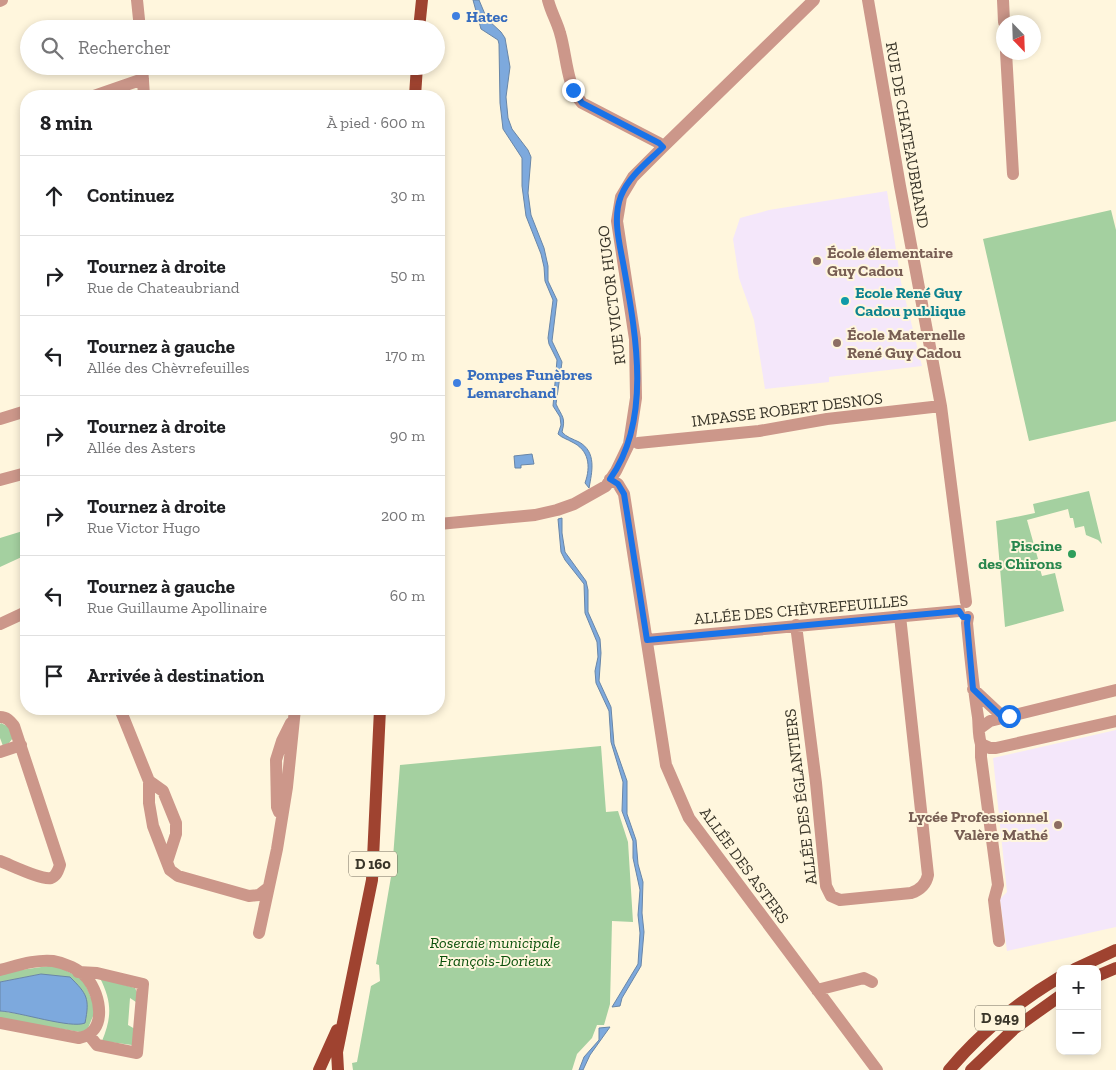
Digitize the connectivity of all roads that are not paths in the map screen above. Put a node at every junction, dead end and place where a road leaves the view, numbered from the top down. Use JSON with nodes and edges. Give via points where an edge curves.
{"nodes":[{"id":1,"x":137,"y":0,"type":"edge"},
{"id":2,"x":422,"y":0,"type":"edge"},
{"id":3,"x":548,"y":0,"type":"edge"},
{"id":4,"x":814,"y":0,"type":"edge"},
{"id":5,"x":868,"y":0,"type":"edge"},
{"id":6,"x":1003,"y":0,"type":"edge"},
{"id":7,"x":1004,"y":15,"type":"edge"},
{"id":8,"x":139,"y":20,"type":"edge"},
{"id":9,"x":420,"y":20,"type":"edge"},
{"id":10,"x":1006,"y":60,"type":"edge"},
{"id":11,"x":142,"y":75,"type":"edge"},
{"id":12,"x":416,"y":75,"type":"edge"},
{"id":13,"x":142,"y":79,"type":"junction"},
{"id":14,"x":111,"y":90,"type":"edge"},
{"id":15,"x":143,"y":90,"type":"edge"},
{"id":16,"x":415,"y":90,"type":"edge"},
{"id":17,"x":663,"y":147,"type":"junction"},
{"id":18,"x":1013,"y":174,"type":"dead end"},
{"id":19,"x":941,"y":406,"type":"junction"},
{"id":20,"x":20,"y":413,"type":"edge"},
{"id":21,"x":0,"y":419,"type":"edge"},
{"id":22,"x":638,"y":443,"type":"dead end"},
{"id":23,"x":20,"y":475,"type":"edge"},
{"id":24,"x":610,"y":479,"type":"junction"},
{"id":25,"x":0,"y":480,"type":"edge"},
{"id":26,"x":445,"y":523,"type":"edge"},
{"id":27,"x":964,"y":610,"type":"junction"},
{"id":28,"x":20,"y":615,"type":"edge"},
{"id":29,"x":900,"y":616,"type":"junction"},
{"id":30,"x":0,"y":624,"type":"edge"},
{"id":31,"x":796,"y":625,"type":"junction"},
{"id":32,"x":647,"y":640,"type":"junction"},
{"id":33,"x":973,"y":689,"type":"junction"},
{"id":34,"x":1116,"y":690,"type":"edge"},
{"id":35,"x":122,"y":715,"type":"edge"},
{"id":36,"x":294,"y":715,"type":"edge"},
{"id":37,"x":380,"y":715,"type":"edge"},
{"id":38,"x":1002,"y":717,"type":"junction"},
{"id":39,"x":0,"y":718,"type":"edge"},
{"id":40,"x":1116,"y":721,"type":"edge"},
{"id":41,"x":980,"y":729,"type":"junction"},
{"id":42,"x":982,"y":744,"type":"junction"},
{"id":43,"x":20,"y":745,"type":"junction"},
{"id":44,"x":0,"y":752,"type":"edge"},
{"id":45,"x":148,"y":781,"type":"junction"},
{"id":46,"x":0,"y":861,"type":"edge"},
{"id":47,"x":167,"y":862,"type":"junction"},
{"id":48,"x":268,"y":888,"type":"junction"},
{"id":49,"x":259,"y":933,"type":"dead end"},
{"id":50,"x":999,"y":941,"type":"dead end"},
{"id":51,"x":1116,"y":950,"type":"edge"},
{"id":52,"x":1084,"y":965,"type":"edge"},
{"id":53,"x":1116,"y":968,"type":"edge"},
{"id":54,"x":0,"y":970,"type":"edge"},
{"id":55,"x":78,"y":972,"type":"junction"},
{"id":56,"x":1101,"y":974,"type":"edge"},
{"id":57,"x":1056,"y":979,"type":"edge"},
{"id":58,"x":872,"y":982,"type":"dead end"},
{"id":59,"x":817,"y":990,"type":"junction"},
{"id":60,"x":1056,"y":999,"type":"edge"},
{"id":61,"x":344,"y":1017,"type":"junction"},
{"id":62,"x":0,"y":1023,"type":"edge"},
{"id":63,"x":89,"y":1035,"type":"junction"},
{"id":64,"x":319,"y":1070,"type":"edge"},
{"id":65,"x":338,"y":1070,"type":"edge"},
{"id":66,"x":877,"y":1070,"type":"edge"},
{"id":67,"x":949,"y":1070,"type":"edge"},
{"id":68,"x":971,"y":1070,"type":"edge"}],
"edges":[{"from":1,"to":8,"type":"street"},
{"from":2,"to":9,"type":"main road"},
{"from":3,"to":17,"type":"street","via":[[578,99]]},
{"from":4,"to":17,"type":"street","name":"RUE VICTOR HUGO"},
{"from":5,"to":19,"type":"street","name":"RUE DE CHATEAUBRIAND"},
{"from":6,"to":7,"type":"street"},
{"from":10,"to":18,"type":"street"},
{"from":11,"to":13,"type":"street"},
{"from":12,"to":16,"type":"main road"},
{"from":13,"to":14,"type":"street"},
{"from":13,"to":15,"type":"street"},
{"from":17,"to":24,"type":"street","name":"RUE VICTOR HUGO","via":[[627,186],[618,209],[617,222],[636,339],[636,398],[629,444]]},
{"from":19,"to":22,"type":"street","name":"IMPASSE ROBERT DESNOS","via":[[827,419],[759,431]]},
{"from":19,"to":27,"type":"street","name":"RUE DE CHATEAUBRIAND"},
{"from":20,"to":21,"type":"street"},
{"from":23,"to":25,"type":"street"},
{"from":24,"to":26,"type":"street","name":"RUE VICTOR HUGO","via":[[606,486],[557,510]]},
{"from":24,"to":32,"type":"street","name":"ALLÉE DES ASTERS","via":[[624,494]]},
{"from":27,"to":29,"type":"street","name":"ALLÉE DES CHÈVREFEUILLES"},
{"from":27,"to":33,"type":"street","name":"RUE DE CHATEAUBRIAND"},
{"from":28,"to":30,"type":"street"},
{"from":29,"to":31,"type":"street","name":"ALLÉE DES CHÈVREFEUILLES"},
{"from":29,"to":31,"type":"street","name":"ALLÉE DES ÉGLANTIERS","via":[[927,881],[911,893],[840,900],[831,896],[826,886]]},
{"from":31,"to":32,"type":"street","name":"ALLÉE DES CHÈVREFEUILLES"},
{"from":32,"to":59,"type":"street","name":"ALLÉE DES ASTERS","via":[[666,764],[684,808]]},
{"from":33,"to":38,"type":"street"},
{"from":33,"to":41,"type":"street","name":"RUE DE CHATEAUBRIAND"},
{"from":34,"to":38,"type":"street"},
{"from":35,"to":45,"type":"street"},
{"from":36,"to":48,"type":"street","via":[[276,760],[277,807],[282,819]]},
{"from":37,"to":61,"type":"main road","number":"D 160","via":[[372,880]]},
{"from":38,"to":41,"type":"street"},
{"from":39,"to":43,"type":"street","via":[[4,717],[14,726]]},
{"from":40,"to":42,"type":"street","via":[[996,748]]},
{"from":41,"to":42,"type":"street","name":"RUE DE CHATEAUBRIAND","via":[[978,737]]},
{"from":42,"to":50,"type":"street","name":"RUE DE CHATEAUBRIAND","via":[[998,886],[994,900]]},
{"from":43,"to":44,"type":"street"},
{"from":43,"to":46,"type":"street","via":[[60,865],[51,878]]},
{"from":45,"to":47,"type":"street","via":[[153,826]]},
{"from":45,"to":47,"type":"street","via":[[163,791],[176,823]]},
{"from":47,"to":48,"type":"street","via":[[173,874],[249,896],[259,896]]},
{"from":48,"to":49,"type":"street"},
{"from":51,"to":52,"type":"main road"},
{"from":53,"to":56,"type":"main road"},
{"from":54,"to":55,"type":"street","via":[[51,961]]},
{"from":55,"to":63,"type":"street","via":[[94,989],[100,1010],[96,1029]]},
{"from":55,"to":63,"type":"street","via":[[143,984],[137,1053],[97,1045]]},
{"from":57,"to":67,"type":"main road","number":"D 949","via":[[1004,1015]]},
{"from":58,"to":59,"type":"street","via":[[864,978]]},
{"from":59,"to":66,"type":"street","name":"ALLÉE DES ASTERS"},
{"from":60,"to":68,"type":"main road","number":"D 949","via":[[1015,1028]]},
{"from":61,"to":64,"type":"main road","number":"D 160"},
{"from":61,"to":65,"type":"main road","number":"D 160","via":[[337,1052]]},
{"from":62,"to":63,"type":"street","via":[[72,1038]]}]}
